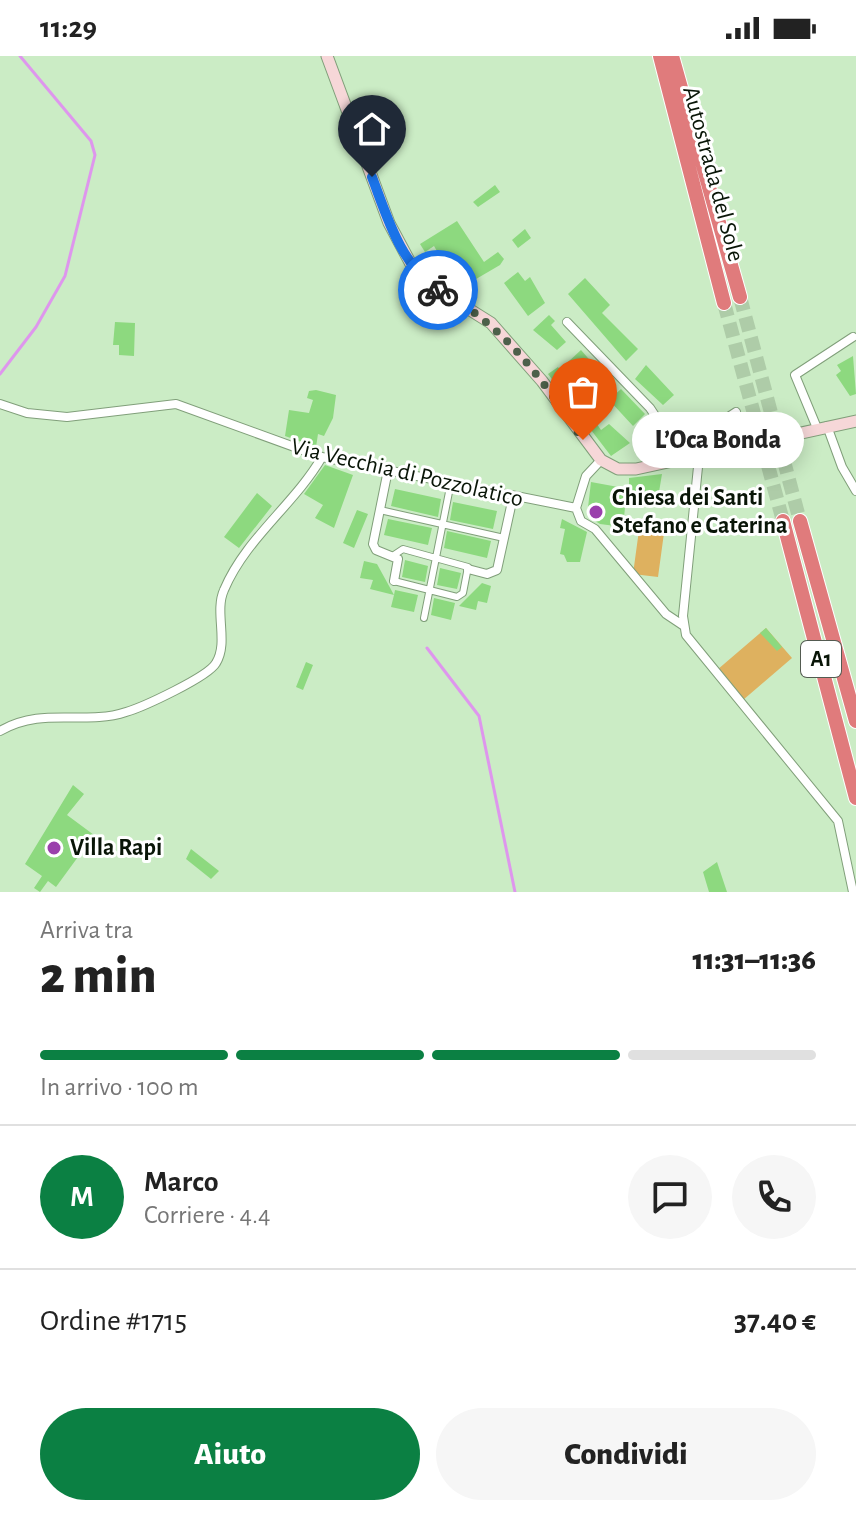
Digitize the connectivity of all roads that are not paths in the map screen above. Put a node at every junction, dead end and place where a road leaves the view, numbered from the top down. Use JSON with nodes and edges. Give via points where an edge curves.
{"nodes":[{"id":1,"x":327,"y":56,"type":"edge"},
{"id":2,"x":660,"y":56,"type":"edge"},
{"id":3,"x":672,"y":56,"type":"edge"},
{"id":4,"x":740,"y":297,"type":"tunnel mouth"},
{"id":5,"x":724,"y":303,"type":"tunnel mouth"},
{"id":6,"x":567,"y":322,"type":"dead end"},
{"id":7,"x":853,"y":337,"type":"dead end"},
{"id":8,"x":0,"y":404,"type":"edge"},
{"id":9,"x":736,"y":412,"type":"dead end"},
{"id":10,"x":856,"y":421,"type":"edge"},
{"id":11,"x":822,"y":427,"type":"junction"},
{"id":12,"x":677,"y":455,"type":"junction"},
{"id":13,"x":322,"y":457,"type":"junction"},
{"id":14,"x":699,"y":457,"type":"junction"},
{"id":15,"x":601,"y":460,"type":"junction"},
{"id":16,"x":388,"y":470,"type":"junction"},
{"id":17,"x":451,"y":482,"type":"junction"},
{"id":18,"x":856,"y":491,"type":"edge"},
{"id":19,"x":513,"y":497,"type":"junction"},
{"id":20,"x":576,"y":508,"type":"junction"},
{"id":21,"x":380,"y":510,"type":"junction"},
{"id":22,"x":783,"y":521,"type":"tunnel mouth"},
{"id":23,"x":800,"y":521,"type":"tunnel mouth"},
{"id":24,"x":443,"y":524,"type":"junction"},
{"id":25,"x":504,"y":538,"type":"junction"},
{"id":26,"x":394,"y":555,"type":"junction"},
{"id":27,"x":437,"y":557,"type":"junction"},
{"id":28,"x":468,"y":569,"type":"junction"},
{"id":29,"x":394,"y":581,"type":"joint"},
{"id":30,"x":429,"y":590,"type":"junction"},
{"id":31,"x":424,"y":618,"type":"dead end"},
{"id":32,"x":684,"y":626,"type":"junction"},
{"id":33,"x":856,"y":721,"type":"edge"},
{"id":34,"x":0,"y":731,"type":"edge"},
{"id":35,"x":856,"y":798,"type":"edge"},
{"id":36,"x":853,"y":892,"type":"edge"}],
"edges":[{"from":1,"to":15,"type":"main road","via":[[405,256],[432,286],[491,323]]},
{"from":2,"to":5,"type":"highway","name":"Autostrada del Sole"},
{"from":3,"to":4,"type":"highway","name":"Autostrada del Sole"},
{"from":6,"to":12,"type":"street","via":[[650,408]]},
{"from":7,"to":11,"type":"street","via":[[795,375]]},
{"from":8,"to":13,"type":"street","name":"Via Vecchia di Pozzolatico","via":[[67,417],[176,404]]},
{"from":9,"to":12,"type":"street"},
{"from":10,"to":11,"type":"main road"},
{"from":11,"to":14,"type":"main road"},
{"from":11,"to":18,"type":"street"},
{"from":12,"to":14,"type":"main road"},
{"from":12,"to":15,"type":"main road","via":[[626,470]]},
{"from":13,"to":16,"type":"street","name":"Via Vecchia di Pozzolatico"},
{"from":13,"to":34,"type":"street","via":[[265,527],[223,592],[220,654],[208,671],[116,715],[55,715]]},
{"from":14,"to":32,"type":"street"},
{"from":15,"to":20,"type":"street","via":[[586,476]]},
{"from":16,"to":17,"type":"street","name":"Via Vecchia di Pozzolatico"},
{"from":16,"to":21,"type":"street"},
{"from":17,"to":19,"type":"street","name":"Via Vecchia di Pozzolatico"},
{"from":17,"to":24,"type":"street"},
{"from":19,"to":20,"type":"street","name":"Via Vecchia di Pozzolatico"},
{"from":19,"to":25,"type":"street"},
{"from":20,"to":32,"type":"street","via":[[581,521],[595,529],[666,614]]},
{"from":21,"to":24,"type":"street"},
{"from":21,"to":26,"type":"street","via":[[373,544]]},
{"from":22,"to":35,"type":"highway","number":"A1"},
{"from":23,"to":33,"type":"highway","number":"A1"},
{"from":24,"to":25,"type":"street"},
{"from":24,"to":27,"type":"street"},
{"from":25,"to":28,"type":"street","via":[[493,573]]},
{"from":26,"to":27,"type":"street","via":[[403,549]]},
{"from":26,"to":29,"type":"street"},
{"from":27,"to":28,"type":"street","via":[[467,564]]},
{"from":27,"to":30,"type":"street"},
{"from":28,"to":30,"type":"street","via":[[461,596]]},
{"from":29,"to":30,"type":"street"},
{"from":30,"to":31,"type":"street"},
{"from":32,"to":36,"type":"street","via":[[690,643],[838,821]]}]}
